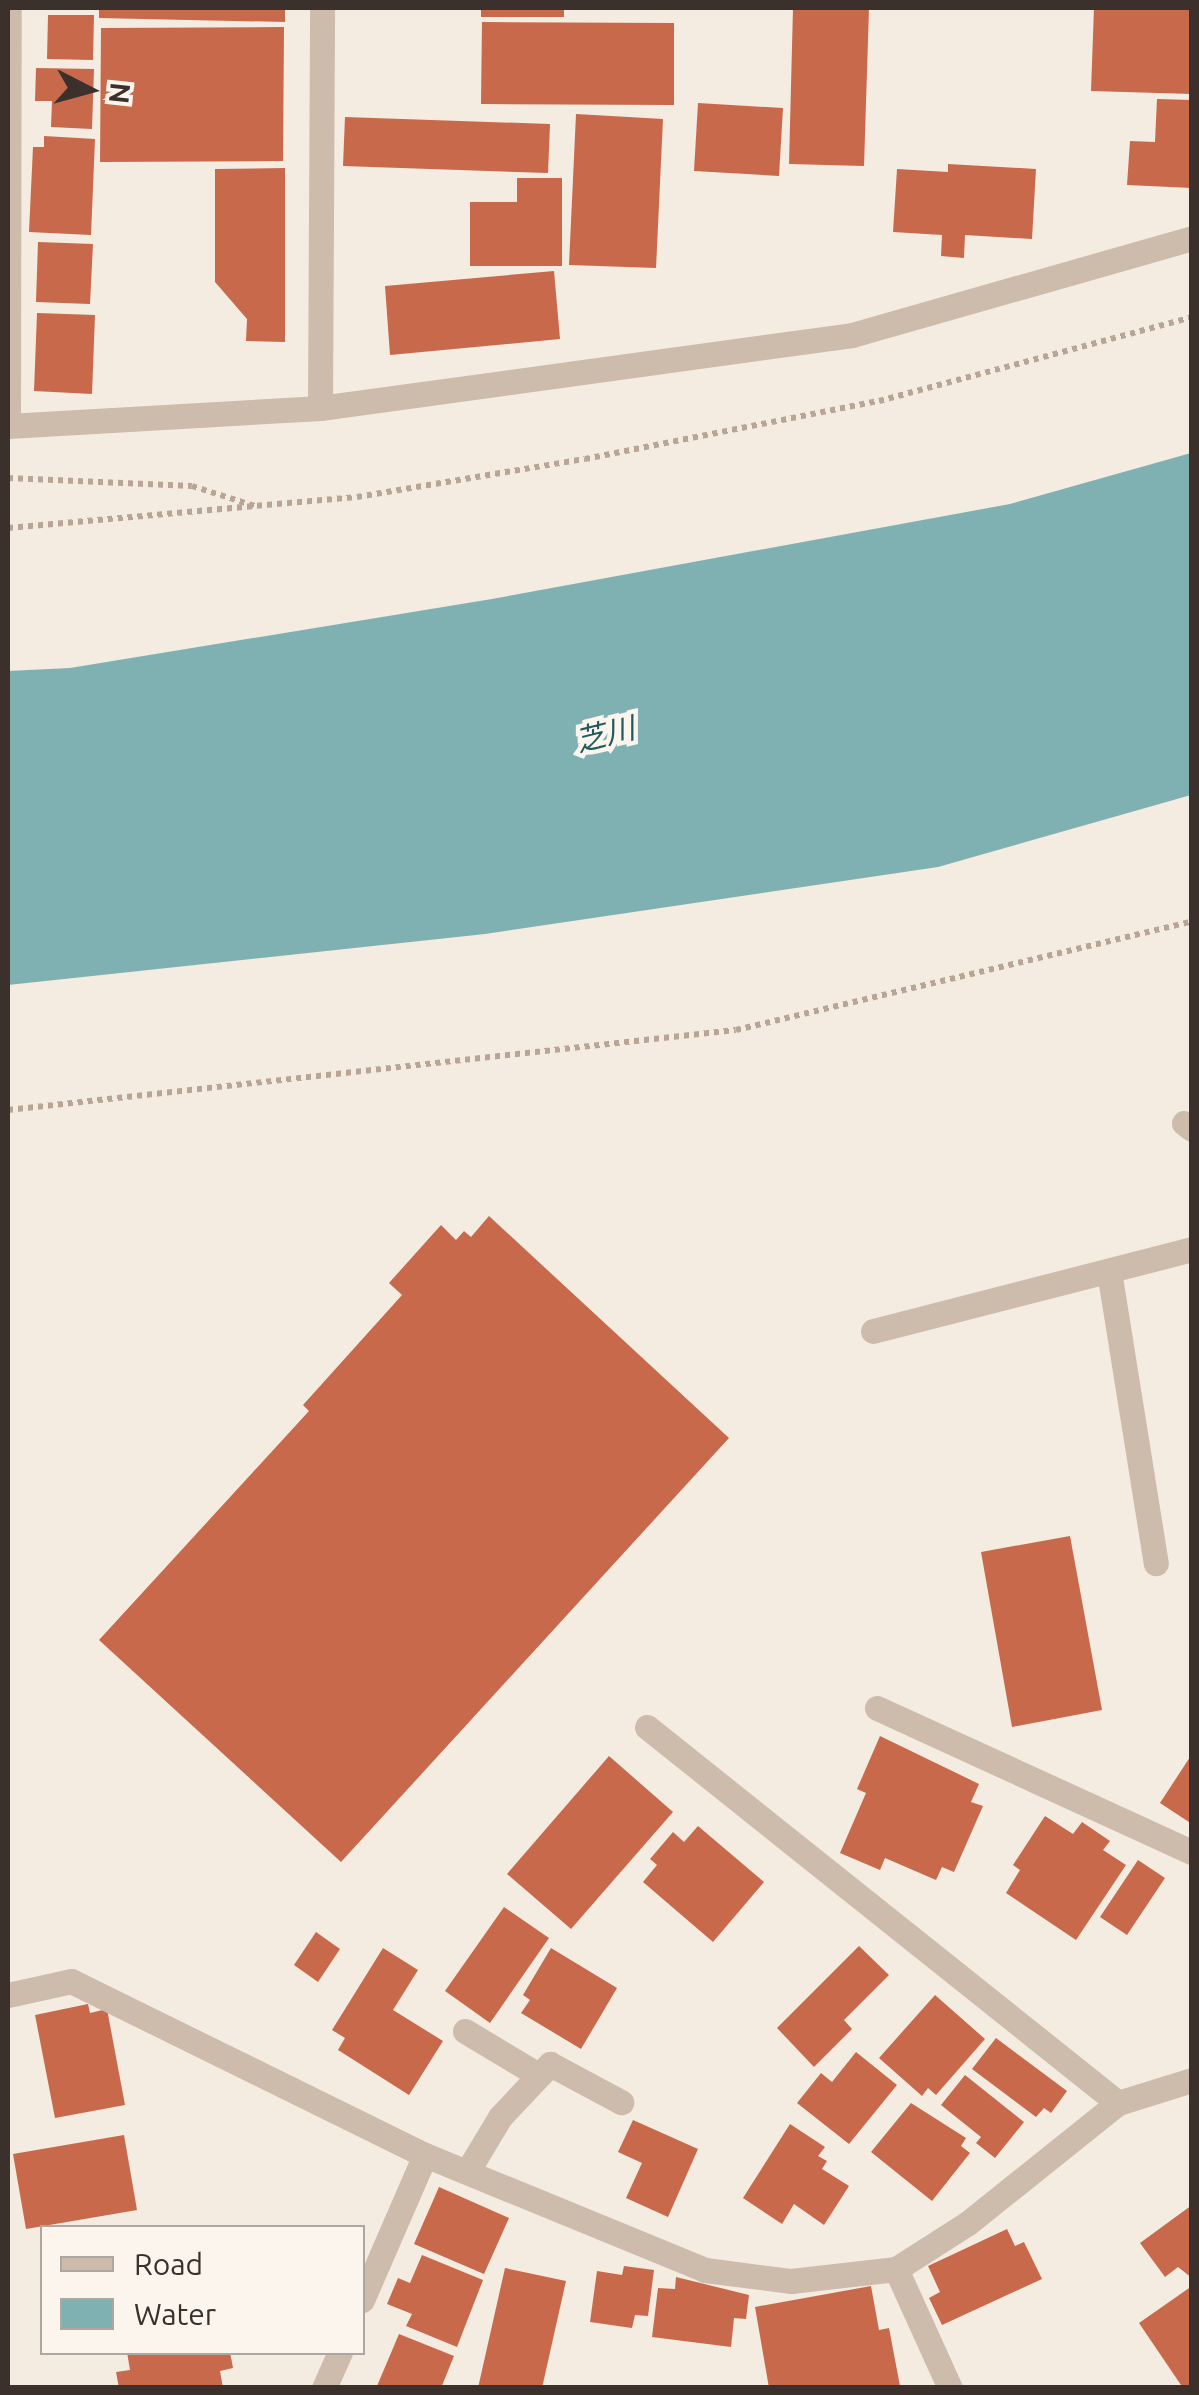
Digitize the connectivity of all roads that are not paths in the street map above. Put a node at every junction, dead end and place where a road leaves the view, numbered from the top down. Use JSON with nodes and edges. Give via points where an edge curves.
{"nodes":[{"id":1,"x":8,"y":8,"type":"edge"},
{"id":2,"x":322,"y":8,"type":"edge"},
{"id":3,"x":1192,"y":238,"type":"edge"},
{"id":4,"x":320,"y":408,"type":"junction"},
{"id":5,"x":8,"y":414,"type":"edge"},
{"id":6,"x":8,"y":426,"type":"edge"},
{"id":7,"x":1192,"y":1250,"type":"edge"},
{"id":8,"x":1109,"y":1271,"type":"junction"},
{"id":9,"x":874,"y":1331,"type":"dead end"},
{"id":10,"x":1156,"y":1563,"type":"dead end"},
{"id":11,"x":877,"y":1708,"type":"dead end"},
{"id":12,"x":647,"y":1726,"type":"dead end"},
{"id":13,"x":1192,"y":1852,"type":"edge"},
{"id":14,"x":8,"y":1995,"type":"edge"},
{"id":15,"x":465,"y":2031,"type":"dead end"},
{"id":16,"x":535,"y":2073,"type":"junction"},
{"id":17,"x":1192,"y":2080,"type":"edge"},
{"id":18,"x":620,"y":2102,"type":"dead end"},
{"id":19,"x":1118,"y":2104,"type":"junction"},
{"id":20,"x":425,"y":2155,"type":"junction"},
{"id":21,"x":467,"y":2172,"type":"junction"},
{"id":22,"x":896,"y":2269,"type":"junction"},
{"id":23,"x":365,"y":2293,"type":"edge"},
{"id":24,"x":339,"y":2355,"type":"edge"},
{"id":25,"x":324,"y":2388,"type":"edge"},
{"id":26,"x":950,"y":2388,"type":"edge"}],
"edges":[{"from":1,"to":5,"type":"street"},
{"from":2,"to":4,"type":"street"},
{"from":3,"to":4,"type":"street","via":[[852,335]]},
{"from":4,"to":6,"type":"street"},
{"from":7,"to":8,"type":"street"},
{"from":8,"to":9,"type":"street"},
{"from":8,"to":10,"type":"street"},
{"from":11,"to":13,"type":"street"},
{"from":12,"to":19,"type":"street"},
{"from":14,"to":20,"type":"street","via":[[71,1981]]},
{"from":15,"to":16,"type":"street"},
{"from":16,"to":18,"type":"street","via":[[550,2064]]},
{"from":16,"to":21,"type":"street"},
{"from":17,"to":19,"type":"street"},
{"from":19,"to":22,"type":"street","via":[[968,2223]]},
{"from":20,"to":21,"type":"street"},
{"from":20,"to":23,"type":"street"},
{"from":21,"to":22,"type":"street","via":[[705,2270],[792,2281]]},
{"from":22,"to":26,"type":"street"},
{"from":24,"to":25,"type":"street"}]}
